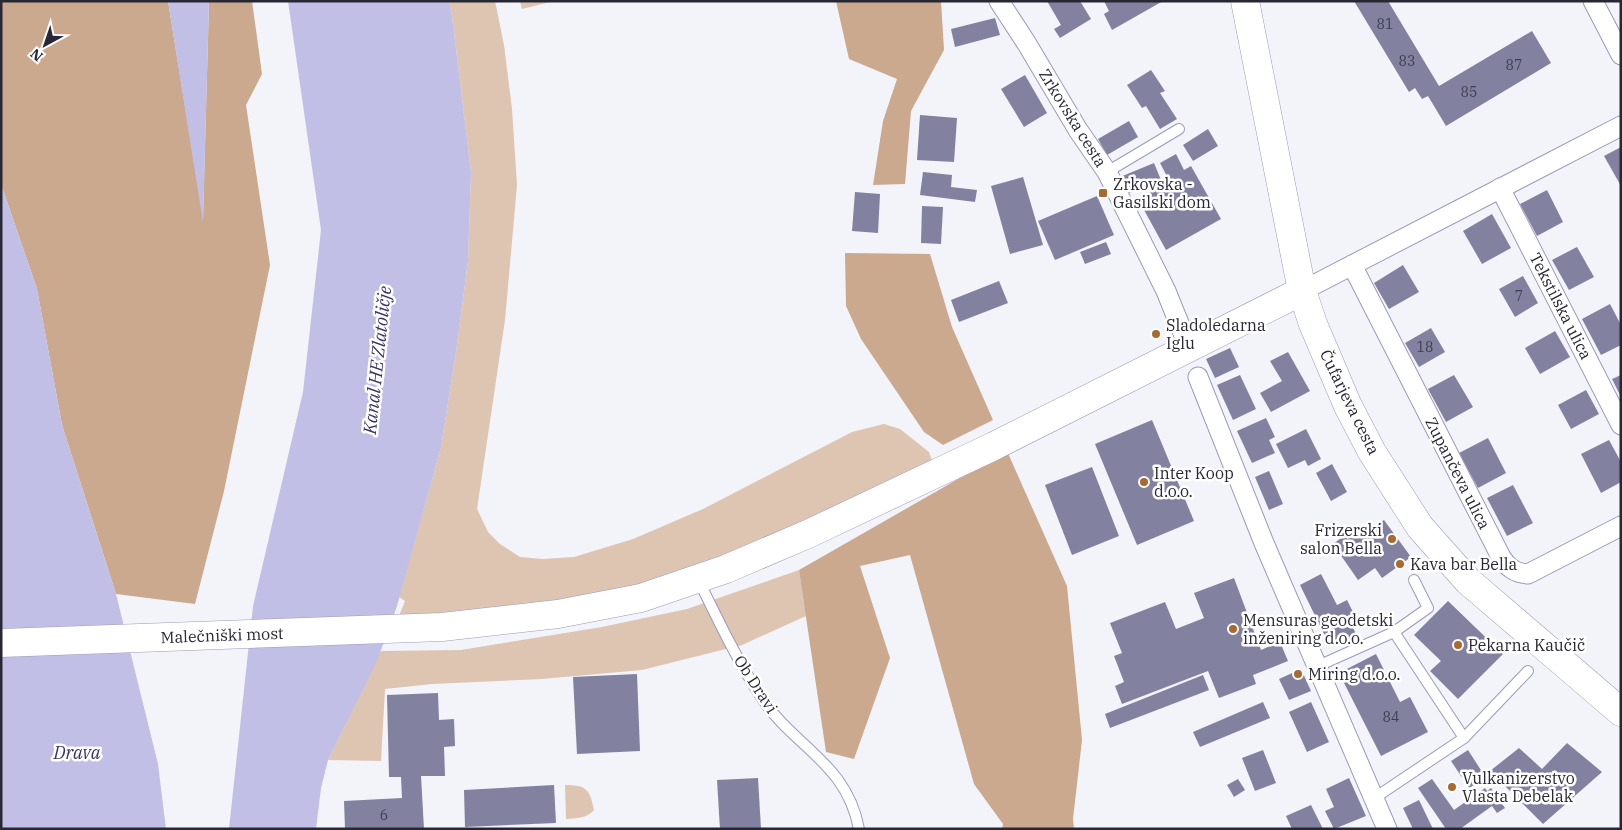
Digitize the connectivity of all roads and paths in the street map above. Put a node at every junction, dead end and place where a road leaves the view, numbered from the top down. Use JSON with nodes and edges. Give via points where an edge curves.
{"nodes":[{"id":1,"x":999,"y":1,"type":"edge"},
{"id":2,"x":1245,"y":1,"type":"edge"},
{"id":3,"x":1593,"y":1,"type":"edge"},
{"id":4,"x":1621,"y":55,"type":"edge"},
{"id":5,"x":1621,"y":126,"type":"edge"},
{"id":6,"x":1179,"y":129,"type":"dead end"},
{"id":7,"x":1107,"y":172,"type":"junction"},
{"id":8,"x":1500,"y":188,"type":"junction"},
{"id":9,"x":1352,"y":265,"type":"junction"},
{"id":10,"x":1302,"y":291,"type":"junction"},
{"id":11,"x":1189,"y":348,"type":"junction"},
{"id":12,"x":1198,"y":377,"type":"dead end"},
{"id":13,"x":1621,"y":425,"type":"edge"},
{"id":14,"x":1621,"y":526,"type":"edge"},
{"id":15,"x":698,"y":578,"type":"junction"},
{"id":16,"x":1414,"y":580,"type":"dead end"},
{"id":17,"x":1394,"y":632,"type":"junction"},
{"id":18,"x":1,"y":643,"type":"edge"},
{"id":19,"x":1318,"y":666,"type":"junction"},
{"id":20,"x":1528,"y":671,"type":"dead end"},
{"id":21,"x":1621,"y":712,"type":"edge"},
{"id":22,"x":1464,"y":738,"type":"junction"},
{"id":23,"x":1373,"y":799,"type":"junction"},
{"id":24,"x":859,"y":829,"type":"edge"},
{"id":25,"x":1387,"y":829,"type":"edge"}],
"edges":[{"from":1,"to":7,"type":"street","name":"Zrkovska cesta"},
{"from":2,"to":10,"type":"street","name":"Čufarjeva cesta"},
{"from":3,"to":4,"type":"street"},
{"from":5,"to":8,"type":"street"},
{"from":6,"to":7,"type":"lane"},
{"from":7,"to":11,"type":"street","name":"Zrkovska cesta","via":[[1166,291]]},
{"from":8,"to":9,"type":"street"},
{"from":8,"to":13,"type":"street","name":"Tekstilska ulica"},
{"from":9,"to":10,"type":"street"},
{"from":9,"to":14,"type":"street","name":"Zupančeva ulica","via":[[1507,566],[1517,573],[1528,574]]},
{"from":10,"to":11,"type":"street","name":"Malečniški most"},
{"from":10,"to":21,"type":"street","name":"Čufarjeva cesta","via":[[1348,406],[1372,452],[1420,527],[1468,581]]},
{"from":11,"to":15,"type":"street","name":"Malečniški most","via":[[903,490],[808,534]]},
{"from":12,"to":19,"type":"street","via":[[1264,543]]},
{"from":15,"to":18,"type":"street","name":"Malečniški most","via":[[641,598],[558,614],[442,627]]},
{"from":15,"to":24,"type":"lane","name":"Ob Dravi","via":[[728,642],[764,700],[845,788]]},
{"from":16,"to":17,"type":"lane","via":[[1428,608]]},
{"from":17,"to":19,"type":"lane"},
{"from":17,"to":22,"type":"lane"},
{"from":19,"to":23,"type":"street"},
{"from":20,"to":22,"type":"lane"},
{"from":22,"to":23,"type":"lane"},
{"from":23,"to":25,"type":"street"}]}
